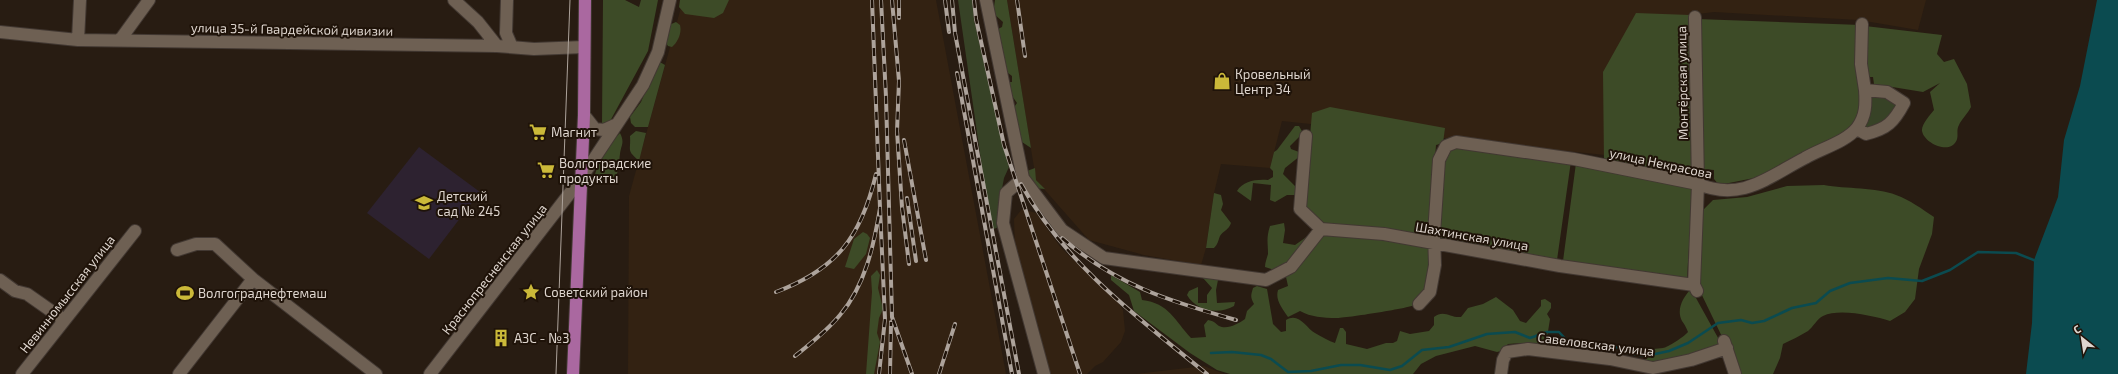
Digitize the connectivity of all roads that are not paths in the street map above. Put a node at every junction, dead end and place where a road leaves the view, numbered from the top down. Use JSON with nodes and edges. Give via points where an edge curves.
{"nodes":[{"id":1,"x":80,"y":0,"type":"edge"},
{"id":2,"x":149,"y":0,"type":"edge"},
{"id":3,"x":454,"y":0,"type":"edge"},
{"id":4,"x":507,"y":0,"type":"edge"},
{"id":5,"x":585,"y":0,"type":"edge"},
{"id":6,"x":670,"y":0,"type":"edge"},
{"id":7,"x":986,"y":0,"type":"edge"},
{"id":8,"x":1695,"y":17,"type":"dead end"},
{"id":9,"x":1862,"y":24,"type":"dead end"},
{"id":10,"x":2,"y":34,"type":"edge"},
{"id":11,"x":78,"y":40,"type":"junction"},
{"id":12,"x":120,"y":40,"type":"junction"},
{"id":13,"x":498,"y":46,"type":"junction"},
{"id":14,"x":584,"y":47,"type":"junction"},
{"id":15,"x":512,"y":48,"type":"junction"},
{"id":16,"x":1865,"y":90,"type":"junction"},
{"id":17,"x":584,"y":116,"type":"junction"},
{"id":18,"x":617,"y":124,"type":"junction"},
{"id":19,"x":1857,"y":129,"type":"junction"},
{"id":20,"x":1306,"y":136,"type":"dead end"},
{"id":21,"x":1023,"y":178,"type":"junction"},
{"id":22,"x":580,"y":180,"type":"junction"},
{"id":23,"x":1698,"y":184,"type":"junction"},
{"id":24,"x":1320,"y":229,"type":"junction"},
{"id":25,"x":135,"y":231,"type":"dead end"},
{"id":26,"x":1434,"y":244,"type":"junction"},
{"id":27,"x":177,"y":250,"type":"dead end"},
{"id":28,"x":252,"y":278,"type":"junction"},
{"id":29,"x":0,"y":280,"type":"edge"},
{"id":30,"x":1695,"y":288,"type":"joint"},
{"id":31,"x":1420,"y":304,"type":"dead end"},
{"id":32,"x":64,"y":320,"type":"junction"},
{"id":33,"x":22,"y":374,"type":"edge"},
{"id":34,"x":179,"y":374,"type":"edge"},
{"id":35,"x":376,"y":374,"type":"edge"},
{"id":36,"x":430,"y":374,"type":"edge"},
{"id":37,"x":573,"y":374,"type":"edge"},
{"id":38,"x":1044,"y":374,"type":"edge"},
{"id":39,"x":1501,"y":374,"type":"edge"},
{"id":40,"x":1735,"y":374,"type":"edge"}],
"edges":[{"from":1,"to":11,"type":"street"},
{"from":2,"to":12,"type":"street"},
{"from":3,"to":13,"type":"street","via":[[478,22]]},
{"from":4,"to":15,"type":"street","via":[[506,33]]},
{"from":5,"to":14,"type":"main road"},
{"from":6,"to":18,"type":"street","name":"Краснопресненская улица","via":[[658,52],[643,84]]},
{"from":7,"to":21,"type":"street"},
{"from":8,"to":23,"type":"street","name":"Монтёрская улица"},
{"from":9,"to":16,"type":"street","name":"улица Некрасова","via":[[1861,64]]},
{"from":10,"to":11,"type":"street","name":"улица 35-й Гвардейской дивизии"},
{"from":11,"to":12,"type":"street","name":"улица 35-й Гвардейской дивизии"},
{"from":12,"to":13,"type":"street","name":"улица 35-й Гвардейской дивизии"},
{"from":13,"to":15,"type":"street","name":"улица 35-й Гвардейской дивизии"},
{"from":14,"to":15,"type":"street","name":"улица 35-й Гвардейской дивизии"},
{"from":14,"to":17,"type":"main road"},
{"from":16,"to":19,"type":"street","name":"улица Некрасова","via":[[1866,111]]},
{"from":16,"to":19,"type":"street","via":[[1887,92],[1904,103],[1896,118],[1881,130],[1866,134]]},
{"from":17,"to":18,"type":"street","via":[[595,129],[604,130]]},
{"from":17,"to":22,"type":"main road"},
{"from":18,"to":22,"type":"street","name":"Краснопресненская улица"},
{"from":19,"to":23,"type":"street","name":"улица Некрасова","via":[[1836,144],[1804,158],[1769,180],[1736,190],[1712,190]]},
{"from":20,"to":24,"type":"street","via":[[1300,208]]},
{"from":21,"to":24,"type":"street","via":[[1062,230],[1104,258],[1266,280],[1291,267]]},
{"from":21,"to":38,"type":"street","via":[[1006,193],[1003,223]]},
{"from":22,"to":36,"type":"street","name":"Краснопресненская улица"},
{"from":22,"to":37,"type":"main road"},
{"from":23,"to":26,"type":"street","name":"улица Некрасова","via":[[1456,142],[1446,146],[1439,160]]},
{"from":23,"to":30,"type":"street","name":"Монтёрская улица"},
{"from":24,"to":26,"type":"street","name":"Шахтинская улица","via":[[1384,234]]},
{"from":25,"to":32,"type":"street","name":"Невинномысская улица"},
{"from":26,"to":30,"type":"street","name":"Шахтинская улица"},
{"from":26,"to":31,"type":"street","via":[[1435,265],[1430,292]]},
{"from":27,"to":28,"type":"street","via":[[196,244],[215,244]]},
{"from":28,"to":34,"type":"street"},
{"from":28,"to":35,"type":"street"},
{"from":29,"to":32,"type":"street","via":[[15,291],[27,294]]},
{"from":32,"to":33,"type":"street","name":"Невинномысская улица"},
{"from":39,"to":40,"type":"street","name":"Савеловская улица","via":[[1507,352],[1528,349],[1610,358],[1653,368],[1691,360],[1725,345]]}]}
